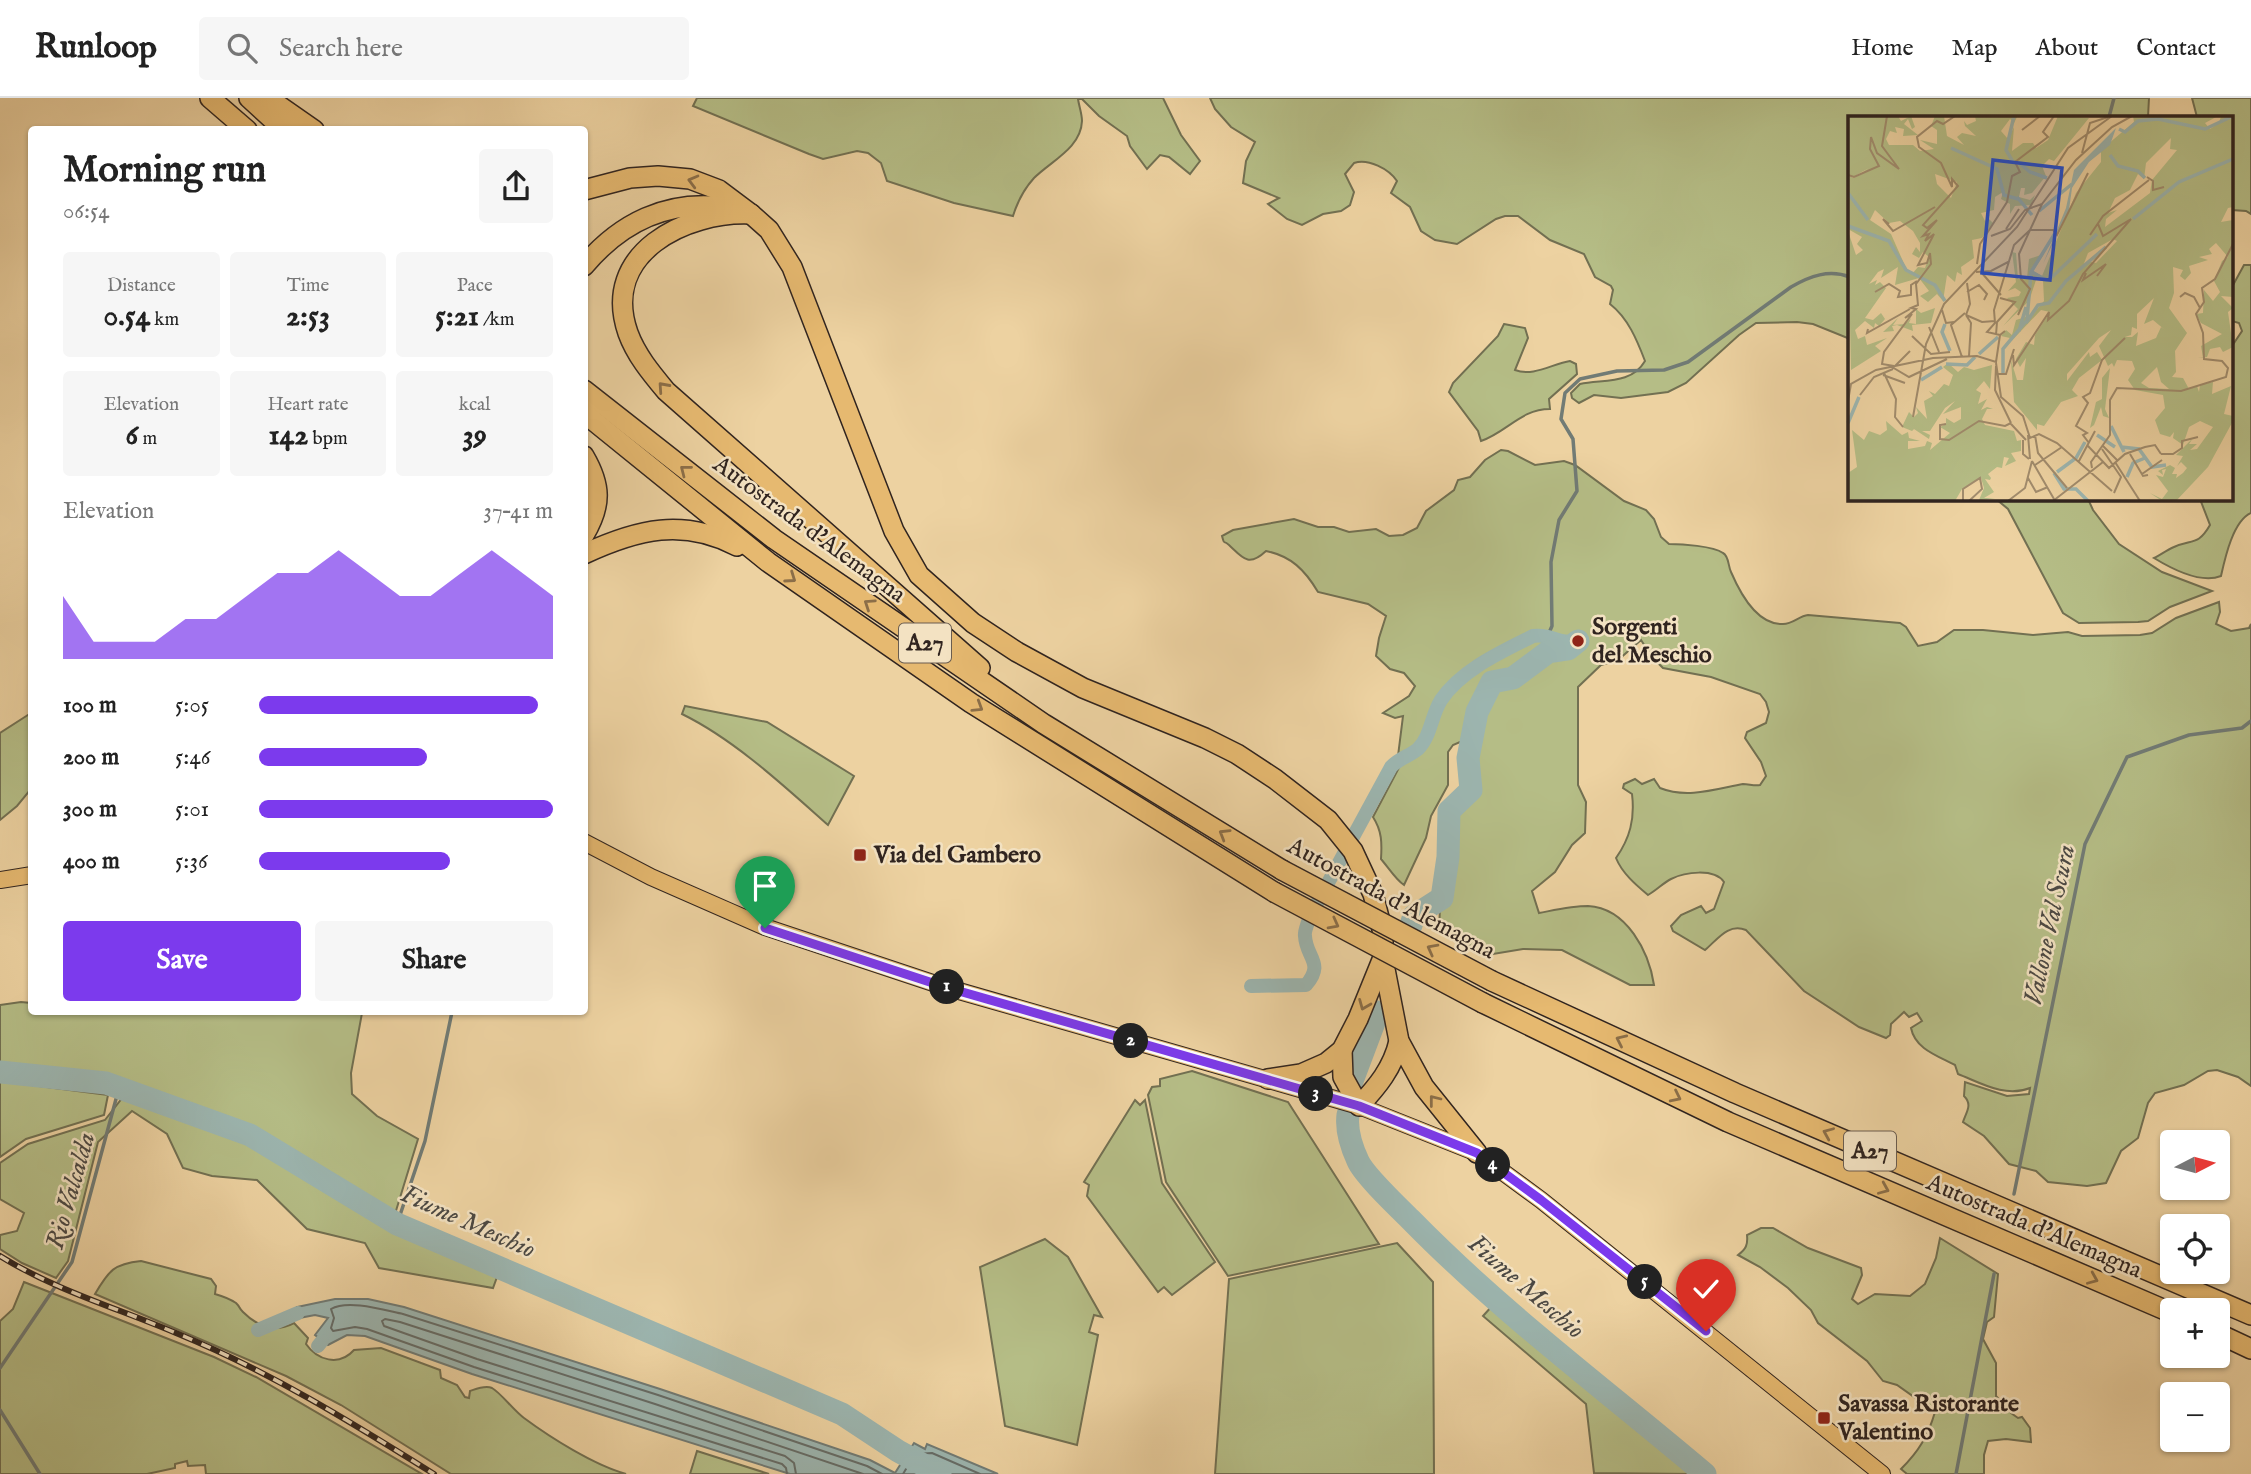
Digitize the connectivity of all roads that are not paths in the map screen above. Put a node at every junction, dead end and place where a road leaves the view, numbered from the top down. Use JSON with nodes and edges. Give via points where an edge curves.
{"nodes":[{"id":1,"x":210,"y":98,"type":"edge"},
{"id":2,"x":248,"y":98,"type":"edge"},
{"id":3,"x":268,"y":98,"type":"edge"},
{"id":4,"x":242,"y":126,"type":"edge"},
{"id":5,"x":280,"y":126,"type":"edge"},
{"id":6,"x":308,"y":126,"type":"edge"},
{"id":7,"x":588,"y":189,"type":"edge"},
{"id":8,"x":751,"y":214,"type":"junction"},
{"id":9,"x":588,"y":262,"type":"edge"},
{"id":10,"x":588,"y":393,"type":"edge"},
{"id":11,"x":588,"y":416,"type":"edge"},
{"id":12,"x":588,"y":463,"type":"edge"},
{"id":13,"x":588,"y":527,"type":"edge"},
{"id":14,"x":588,"y":552,"type":"edge"},
{"id":15,"x":768,"y":562,"type":"junction"},
{"id":16,"x":1044,"y":724,"type":"junction"},
{"id":17,"x":588,"y":844,"type":"edge"},
{"id":18,"x":28,"y":876,"type":"edge"},
{"id":19,"x":0,"y":880,"type":"edge"},
{"id":20,"x":1383,"y":959,"type":"junction"},
{"id":21,"x":1399,"y":1041,"type":"junction"},
{"id":22,"x":1342,"y":1050,"type":"junction"},
{"id":23,"x":1268,"y":1079,"type":"junction"},
{"id":24,"x":1359,"y":1106,"type":"junction"},
{"id":25,"x":1477,"y":1153,"type":"junction"},
{"id":26,"x":2160,"y":1308,"type":"edge"},
{"id":27,"x":2251,"y":1315,"type":"edge"},
{"id":28,"x":2230,"y":1340,"type":"edge"},
{"id":29,"x":2251,"y":1349,"type":"edge"},
{"id":30,"x":1882,"y":1474,"type":"edge"}],
"edges":[{"from":1,"to":4,"type":"highway"},
{"from":2,"to":5,"type":"highway"},
{"from":3,"to":6,"type":"highway"},
{"from":8,"to":7,"type":"highway","number":"A27","one_way":true,"via":[[719,190],[690,179],[630,178]]},
{"from":8,"to":9,"type":"highway","via":[[711,205],[662,212],[618,232]]},
{"from":16,"to":8,"type":"highway","number":"A27","one_way":true,"via":[[666,391],[636,350],[623,308],[625,287],[638,259],[649,246],[696,220]]},
{"from":8,"to":20,"type":"highway","number":"A27","via":[[769,230],[792,267],[894,531],[919,575],[973,623],[1017,652],[1083,688],[1216,744],[1308,803],[1343,836],[1364,871],[1383,933]]},
{"from":16,"to":10,"type":"highway","name":"Autostrada d'Alemagna","number":"A27","one_way":true,"via":[[774,539]]},
{"from":11,"to":15,"type":"highway","name":"Autostrada d'Alemagna","number":"A27"},
{"from":12,"to":13,"type":"highway","via":[[595,475],[598,499]]},
{"from":14,"to":15,"type":"highway","number":"A27","via":[[652,530],[686,530],[718,537]]},
{"from":15,"to":26,"type":"highway","name":"Autostrada d'Alemagna","number":"A27","one_way":true,"bridge":true,"via":[[971,703],[1274,892],[1483,1003],[1728,1122]]},
{"from":27,"to":16,"type":"highway","name":"Autostrada d'Alemagna","number":"A27","one_way":true,"bridge":true,"via":[[1735,1093],[1492,981],[1282,870]]},
{"from":17,"to":23,"type":"main road","via":[[765,928],[945,987]]},
{"from":18,"to":19,"type":"main road"},
{"from":20,"to":21,"type":"highway","number":"A27"},
{"from":20,"to":22,"type":"highway","number":"A27","one_way":true},
{"from":21,"to":24,"type":"highway","via":[[1388,1071]]},
{"from":25,"to":21,"type":"highway","number":"A27","one_way":true,"via":[[1424,1087]]},
{"from":22,"to":23,"type":"highway","via":[[1301,1074]]},
{"from":22,"to":24,"type":"highway","via":[[1343,1077]]},
{"from":23,"to":24,"type":"main road"},
{"from":24,"to":25,"type":"main road"},
{"from":25,"to":30,"type":"main road"},
{"from":28,"to":29,"type":"highway"}]}
